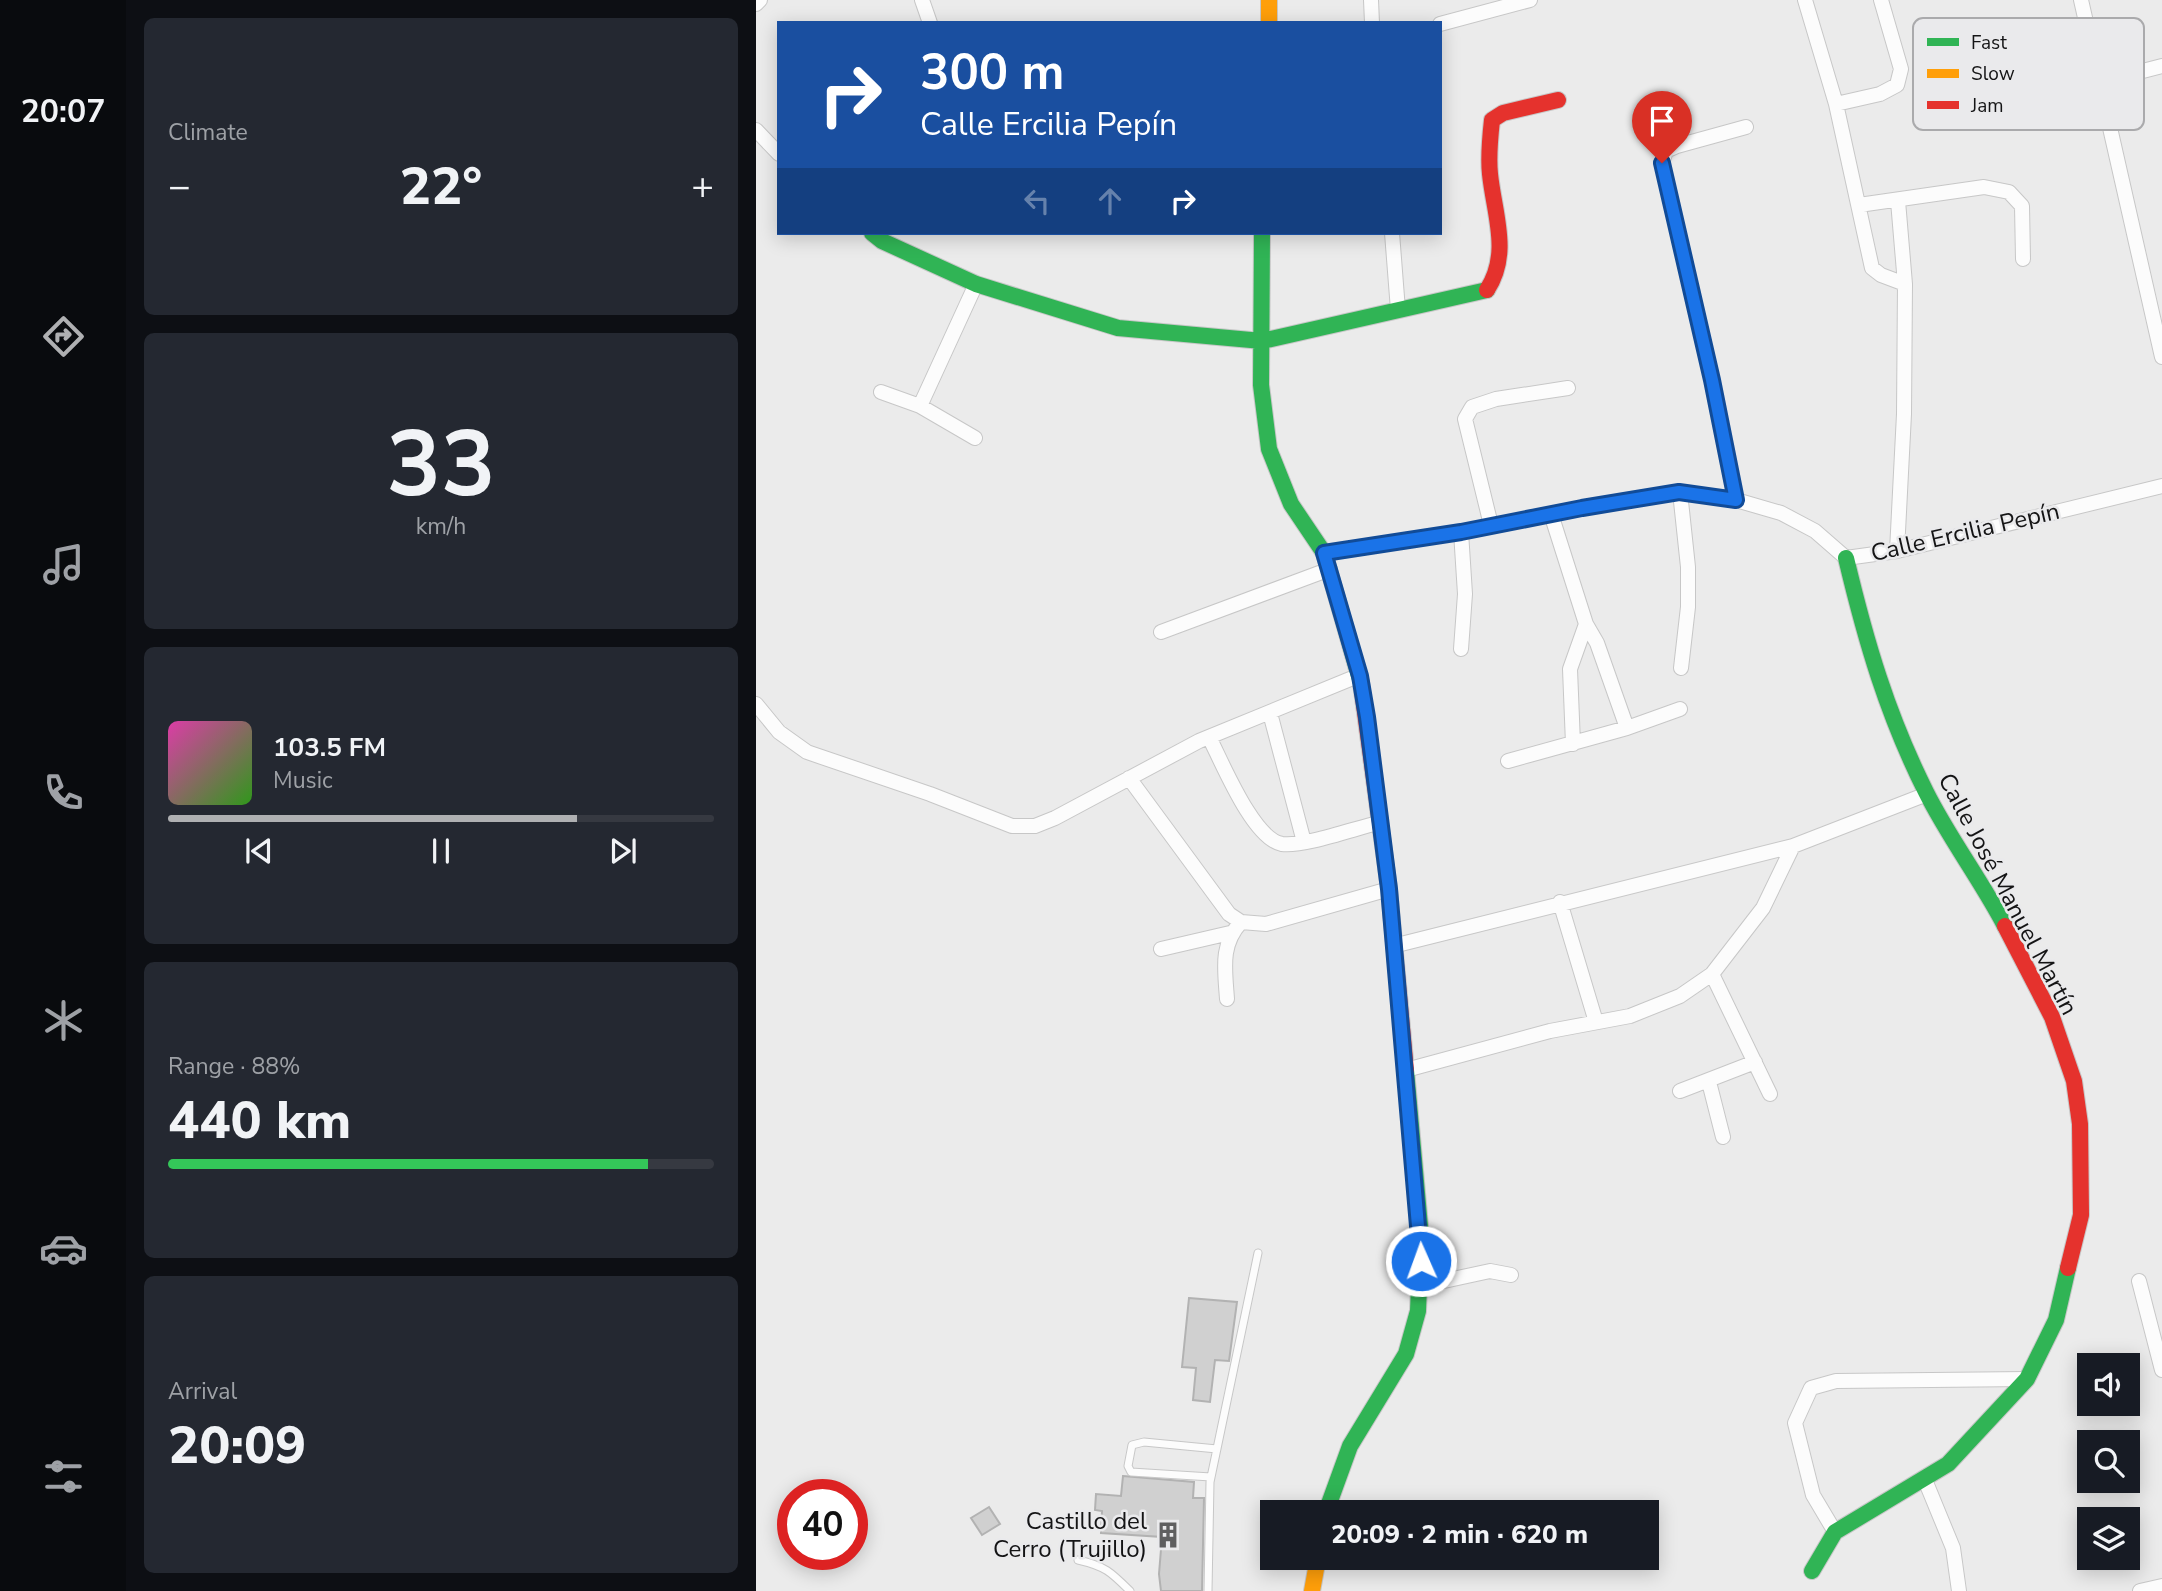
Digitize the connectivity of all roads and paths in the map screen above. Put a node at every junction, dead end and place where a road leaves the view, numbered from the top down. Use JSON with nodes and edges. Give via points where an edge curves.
{"nodes":[{"id":1,"x":922,"y":0,"type":"edge"},
{"id":2,"x":1269,"y":0,"type":"edge"},
{"id":3,"x":1371,"y":0,"type":"edge"},
{"id":4,"x":1530,"y":0,"type":"edge"},
{"id":5,"x":1805,"y":0,"type":"edge"},
{"id":6,"x":1881,"y":0,"type":"edge"},
{"id":7,"x":2081,"y":0,"type":"edge"},
{"id":8,"x":1475,"y":7,"type":"edge"},
{"id":9,"x":2085,"y":18,"type":"edge"},
{"id":10,"x":929,"y":21,"type":"edge"},
{"id":11,"x":1269,"y":21,"type":"edge"},
{"id":12,"x":1372,"y":21,"type":"edge"},
{"id":13,"x":1442,"y":23,"type":"edge"},
{"id":14,"x":2162,"y":66,"type":"edge"},
{"id":15,"x":2144,"y":71,"type":"edge"},
{"id":16,"x":1558,"y":100,"type":"dead end"},
{"id":17,"x":1836,"y":104,"type":"junction"},
{"id":18,"x":1746,"y":127,"type":"dead end"},
{"id":19,"x":756,"y":130,"type":"edge"},
{"id":20,"x":2112,"y":130,"type":"edge"},
{"id":21,"x":777,"y":152,"type":"edge"},
{"id":22,"x":1898,"y":201,"type":"junction"},
{"id":23,"x":1859,"y":205,"type":"junction"},
{"id":24,"x":874,"y":235,"type":"edge"},
{"id":25,"x":1262,"y":235,"type":"edge"},
{"id":26,"x":1392,"y":235,"type":"edge"},
{"id":27,"x":2023,"y":259,"type":"dead end"},
{"id":28,"x":1905,"y":284,"type":"junction"},
{"id":29,"x":976,"y":285,"type":"junction"},
{"id":30,"x":1398,"y":310,"type":"junction"},
{"id":31,"x":1262,"y":341,"type":"junction"},
{"id":32,"x":2162,"y":357,"type":"edge"},
{"id":33,"x":1568,"y":388,"type":"dead end"},
{"id":34,"x":881,"y":392,"type":"dead end"},
{"id":35,"x":920,"y":406,"type":"junction"},
{"id":36,"x":975,"y":438,"type":"dead end"},
{"id":37,"x":2162,"y":486,"type":"edge"},
{"id":38,"x":1679,"y":492,"type":"junction"},
{"id":39,"x":1736,"y":500,"type":"junction"},
{"id":40,"x":1551,"y":514,"type":"junction"},
{"id":41,"x":1491,"y":525,"type":"junction"},
{"id":42,"x":1461,"y":532,"type":"junction"},
{"id":43,"x":1897,"y":551,"type":"junction"},
{"id":44,"x":1324,"y":553,"type":"junction"},
{"id":45,"x":1846,"y":558,"type":"junction"},
{"id":46,"x":1329,"y":569,"type":"junction"},
{"id":47,"x":1587,"y":624,"type":"junction"},
{"id":48,"x":1161,"y":632,"type":"dead end"},
{"id":49,"x":1461,"y":649,"type":"dead end"},
{"id":50,"x":1681,"y":668,"type":"dead end"},
{"id":51,"x":1360,"y":676,"type":"junction"},
{"id":52,"x":756,"y":705,"type":"edge"},
{"id":53,"x":1680,"y":709,"type":"dead end"},
{"id":54,"x":1270,"y":712,"type":"junction"},
{"id":55,"x":1627,"y":728,"type":"junction"},
{"id":56,"x":1209,"y":737,"type":"junction"},
{"id":57,"x":1573,"y":744,"type":"junction"},
{"id":58,"x":1508,"y":761,"type":"dead end"},
{"id":59,"x":1129,"y":778,"type":"junction"},
{"id":60,"x":1927,"y":794,"type":"junction"},
{"id":61,"x":1378,"y":822,"type":"junction"},
{"id":62,"x":1304,"y":842,"type":"junction"},
{"id":63,"x":1793,"y":846,"type":"junction"},
{"id":64,"x":1389,"y":889,"type":"junction"},
{"id":65,"x":1560,"y":902,"type":"junction"},
{"id":66,"x":1241,"y":922,"type":"junction"},
{"id":67,"x":1230,"y":933,"type":"junction"},
{"id":68,"x":1393,"y":946,"type":"junction"},
{"id":69,"x":1161,"y":949,"type":"dead end"},
{"id":70,"x":1712,"y":974,"type":"junction"},
{"id":71,"x":1227,"y":999,"type":"dead end"},
{"id":72,"x":1596,"y":1022,"type":"junction"},
{"id":73,"x":1755,"y":1062,"type":"junction"},
{"id":74,"x":1406,"y":1070,"type":"junction"},
{"id":75,"x":1709,"y":1082,"type":"junction"},
{"id":76,"x":1680,"y":1091,"type":"dead end"},
{"id":77,"x":1770,"y":1094,"type":"dead end"},
{"id":78,"x":1723,"y":1137,"type":"dead end"},
{"id":79,"x":1258,"y":1253,"type":"dead end"},
{"id":80,"x":1511,"y":1275,"type":"dead end"},
{"id":81,"x":2139,"y":1280,"type":"dead end"},
{"id":82,"x":1421,"y":1286,"type":"junction"},
{"id":83,"x":2162,"y":1370,"type":"edge"},
{"id":84,"x":2027,"y":1379,"type":"junction"},
{"id":85,"x":1217,"y":1449,"type":"junction"},
{"id":86,"x":1211,"y":1477,"type":"junction"},
{"id":87,"x":1925,"y":1480,"type":"junction"},
{"id":88,"x":1329,"y":1500,"type":"edge"},
{"id":89,"x":1835,"y":1532,"type":"junction"},
{"id":90,"x":1078,"y":1560,"type":"dead end"},
{"id":91,"x":1316,"y":1570,"type":"edge"},
{"id":92,"x":1812,"y":1571,"type":"dead end"},
{"id":93,"x":2162,"y":1586,"type":"edge"},
{"id":94,"x":1130,"y":1591,"type":"edge"},
{"id":95,"x":1208,"y":1591,"type":"edge"},
{"id":96,"x":1312,"y":1591,"type":"edge"},
{"id":97,"x":1959,"y":1591,"type":"edge"},
{"id":98,"x":2140,"y":1591,"type":"edge"}],
"edges":[{"from":1,"to":10,"type":"street"},
{"from":2,"to":11,"type":"street"},
{"from":3,"to":12,"type":"street"},
{"from":4,"to":8,"type":"street"},
{"from":5,"to":17,"type":"street"},
{"from":6,"to":17,"type":"street","via":[[1901,69],[1897,85],[1880,94]]},
{"from":7,"to":9,"type":"street"},
{"from":8,"to":13,"type":"street"},
{"from":14,"to":15,"type":"street"},
{"from":16,"to":30,"type":"street","via":[[1503,113],[1492,120],[1490,174],[1503,249],[1495,281],[1486,292]]},
{"from":17,"to":23,"type":"street"},
{"from":18,"to":39,"type":"street","via":[[1666,151],[1662,163]]},
{"from":19,"to":21,"type":"street"},
{"from":20,"to":32,"type":"street"},
{"from":22,"to":23,"type":"street"},
{"from":22,"to":27,"type":"street","via":[[1984,187],[2009,192],[2022,206]]},
{"from":22,"to":28,"type":"street"},
{"from":23,"to":28,"type":"street","via":[[1872,268]]},
{"from":24,"to":29,"type":"street"},
{"from":25,"to":31,"type":"street"},
{"from":26,"to":30,"type":"street"},
{"from":28,"to":43,"type":"street"},
{"from":29,"to":31,"type":"street","via":[[1118,328]]},
{"from":29,"to":35,"type":"street"},
{"from":30,"to":31,"type":"street"},
{"from":31,"to":44,"type":"street","via":[[1261,385],[1269,449],[1291,504]]},
{"from":33,"to":41,"type":"street","via":[[1496,399],[1472,407],[1465,419]]},
{"from":34,"to":35,"type":"street"},
{"from":35,"to":36,"type":"street"},
{"from":37,"to":43,"type":"street","name":"Calle Ercilia Pepín"},
{"from":38,"to":39,"type":"street","name":"Calle Ercilia Pepín"},
{"from":38,"to":40,"type":"street","name":"Calle Ercilia Pepín"},
{"from":38,"to":50,"type":"street","via":[[1688,567]]},
{"from":39,"to":45,"type":"street","name":"Calle Ercilia Pepín","via":[[1781,513],[1815,531]]},
{"from":40,"to":41,"type":"street","name":"Calle Ercilia Pepín"},
{"from":40,"to":47,"type":"street"},
{"from":41,"to":42,"type":"street","name":"Calle Ercilia Pepín"},
{"from":42,"to":44,"type":"street","name":"Calle Ercilia Pepín"},
{"from":42,"to":49,"type":"street","via":[[1465,594]]},
{"from":43,"to":45,"type":"street","name":"Calle Ercilia Pepín"},
{"from":44,"to":46,"type":"street"},
{"from":45,"to":60,"type":"street","name":"Calle José Manuel Martín","via":[[1889,713]]},
{"from":46,"to":48,"type":"street"},
{"from":46,"to":51,"type":"street"},
{"from":47,"to":55,"type":"street"},
{"from":47,"to":57,"type":"street","via":[[1570,669]]},
{"from":51,"to":54,"type":"street"},
{"from":51,"to":61,"type":"street"},
{"from":52,"to":59,"type":"street","via":[[779,732],[807,752],[1012,826],[1034,826],[1055,818]]},
{"from":53,"to":55,"type":"street"},
{"from":54,"to":56,"type":"street"},
{"from":54,"to":62,"type":"street"},
{"from":55,"to":57,"type":"street"},
{"from":56,"to":59,"type":"street"},
{"from":56,"to":62,"type":"street","via":[[1254,822],[1281,844]]},
{"from":57,"to":58,"type":"street"},
{"from":59,"to":66,"type":"street","via":[[1229,914]]},
{"from":60,"to":63,"type":"street"},
{"from":60,"to":84,"type":"street","name":"Calle José Manuel Martín","via":[[1983,884],[2052,1017],[2074,1081],[2080,1124],[2081,1215],[2056,1320]]},
{"from":61,"to":62,"type":"street"},
{"from":61,"to":64,"type":"street"},
{"from":63,"to":65,"type":"street"},
{"from":63,"to":70,"type":"street","via":[[1763,908]]},
{"from":64,"to":66,"type":"street","via":[[1266,924]]},
{"from":64,"to":68,"type":"street"},
{"from":65,"to":68,"type":"street"},
{"from":65,"to":72,"type":"street"},
{"from":66,"to":67,"type":"street"},
{"from":67,"to":69,"type":"street"},
{"from":67,"to":71,"type":"street","via":[[1224,957]]},
{"from":68,"to":74,"type":"street"},
{"from":70,"to":72,"type":"street","via":[[1680,996],[1630,1016]]},
{"from":70,"to":73,"type":"street"},
{"from":72,"to":74,"type":"street"},
{"from":73,"to":75,"type":"street"},
{"from":73,"to":77,"type":"street"},
{"from":74,"to":82,"type":"street"},
{"from":75,"to":76,"type":"street"},
{"from":75,"to":78,"type":"street"},
{"from":79,"to":85,"type":"lane"},
{"from":80,"to":82,"type":"street","via":[[1490,1271]]},
{"from":81,"to":83,"type":"street"},
{"from":82,"to":88,"type":"street","via":[[1416,1325],[1406,1354],[1351,1445]]},
{"from":84,"to":87,"type":"street","name":"Calle José Manuel Martín","via":[[1948,1464]]},
{"from":84,"to":89,"type":"street","via":[[1836,1381],[1811,1388],[1795,1423],[1813,1495]]},
{"from":85,"to":86,"type":"lane"},
{"from":85,"to":86,"type":"lane","via":[[1144,1442],[1132,1445],[1131,1472]]},
{"from":86,"to":95,"type":"lane"},
{"from":87,"to":89,"type":"street","name":"Calle José Manuel Martín"},
{"from":87,"to":97,"type":"street","via":[[1952,1548]]},
{"from":89,"to":92,"type":"street","name":"Calle José Manuel Martín"},
{"from":90,"to":94,"type":"lane","via":[[1102,1566]]},
{"from":91,"to":96,"type":"street"},
{"from":93,"to":98,"type":"street"}]}
